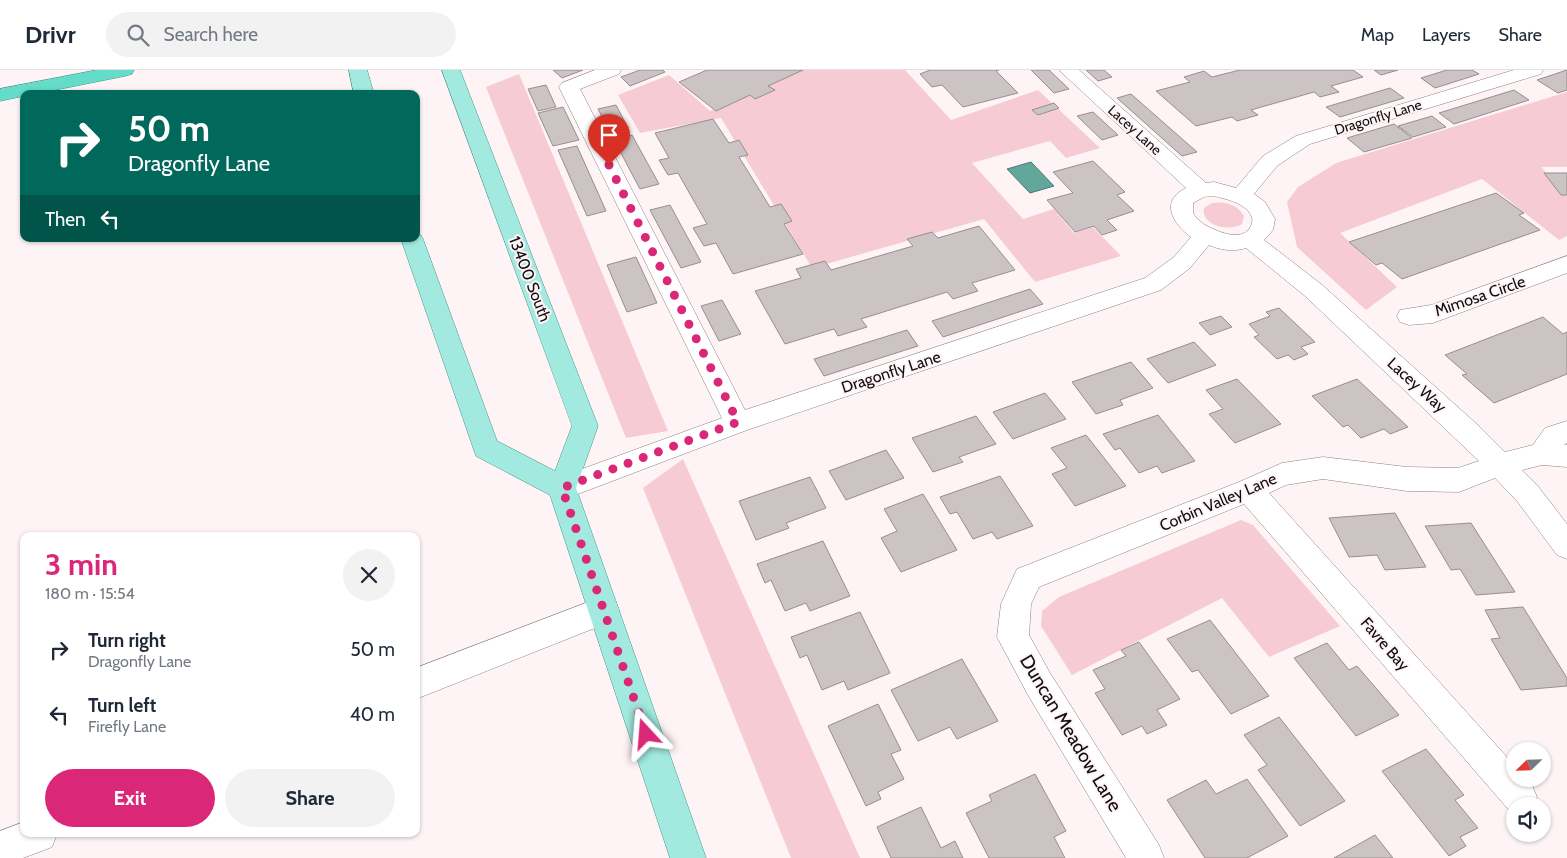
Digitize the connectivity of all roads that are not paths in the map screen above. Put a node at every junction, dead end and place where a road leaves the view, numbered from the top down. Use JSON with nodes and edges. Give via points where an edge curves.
{"nodes":[{"id":1,"x":125,"y":70,"type":"edge"},
{"id":2,"x":358,"y":70,"type":"edge"},
{"id":3,"x":450,"y":70,"type":"edge"},
{"id":4,"x":612,"y":70,"type":"edge"},
{"id":5,"x":1068,"y":70,"type":"edge"},
{"id":6,"x":1534,"y":70,"type":"edge"},
{"id":7,"x":20,"y":90,"type":"edge"},
{"id":8,"x":21,"y":90,"type":"edge"},
{"id":9,"x":363,"y":90,"type":"edge"},
{"id":10,"x":0,"y":94,"type":"edge"},
{"id":11,"x":1201,"y":190,"type":"junction"},
{"id":12,"x":1240,"y":196,"type":"junction"},
{"id":13,"x":1204,"y":235,"type":"junction"},
{"id":14,"x":1250,"y":240,"type":"junction"},
{"id":15,"x":413,"y":242,"type":"edge"},
{"id":16,"x":1562,"y":273,"type":"edge"},
{"id":17,"x":1409,"y":316,"type":"dead end"},
{"id":18,"x":738,"y":422,"type":"junction"},
{"id":19,"x":1567,"y":432,"type":"edge"},
{"id":20,"x":1554,"y":455,"type":"edge"},
{"id":21,"x":1502,"y":464,"type":"junction"},
{"id":22,"x":562,"y":488,"type":"junction"},
{"id":23,"x":1249,"y":490,"type":"junction"},
{"id":24,"x":1567,"y":546,"type":"edge"},
{"id":25,"x":1016,"y":604,"type":"joint"},
{"id":26,"x":604,"y":610,"type":"junction"},
{"id":27,"x":420,"y":682,"type":"edge"},
{"id":28,"x":1520,"y":797,"type":"dead end"},
{"id":29,"x":31,"y":837,"type":"edge"},
{"id":30,"x":0,"y":849,"type":"edge"},
{"id":31,"x":688,"y":858,"type":"edge"},
{"id":32,"x":1146,"y":858,"type":"edge"}],
"edges":[{"from":1,"to":8,"type":"highway"},
{"from":2,"to":9,"type":"main road"},
{"from":3,"to":22,"type":"main road","name":"13400 South","via":[[585,426]]},
{"from":4,"to":18,"type":"street","via":[[569,87]]},
{"from":5,"to":11,"type":"street","name":"Lacey Lane"},
{"from":6,"to":12,"type":"street","name":"Dragonfly Lane","via":[[1303,140],[1270,161]]},
{"from":7,"to":10,"type":"highway"},
{"from":11,"to":12,"type":"street"},
{"from":11,"to":13,"type":"street","via":[[1183,200],[1181,209],[1191,227]]},
{"from":12,"to":14,"type":"street","via":[[1252,202],[1264,219],[1264,228]]},
{"from":13,"to":14,"type":"street","via":[[1227,242]]},
{"from":13,"to":18,"type":"street","name":"Dragonfly Lane","via":[[1180,265],[1154,284]]},
{"from":14,"to":21,"type":"street","name":"Lacey Way","via":[[1313,290]]},
{"from":15,"to":22,"type":"main road","via":[[486,448]]},
{"from":16,"to":17,"type":"street","name":"Mimosa Circle","via":[[1433,314]]},
{"from":18,"to":22,"type":"street","name":"Dragonfly Lane"},
{"from":19,"to":20,"type":"street","via":[[1555,436]]},
{"from":20,"to":21,"type":"street","name":"Corbin Valley Lane"},
{"from":21,"to":23,"type":"street","name":"Corbin Valley Lane","via":[[1458,480],[1407,479],[1323,468],[1282,474]]},
{"from":21,"to":24,"type":"street","name":"Lacey Way"},
{"from":22,"to":26,"type":"main road"},
{"from":23,"to":25,"type":"street","name":"Corbin Valley Lane","via":[[1028,578]]},
{"from":23,"to":28,"type":"street","name":"Favre Bay"},
{"from":25,"to":32,"type":"street","name":"Duncan Meadow Lane","via":[[1013,637]]},
{"from":26,"to":27,"type":"street"},
{"from":26,"to":31,"type":"main road"},
{"from":29,"to":30,"type":"street"}]}
